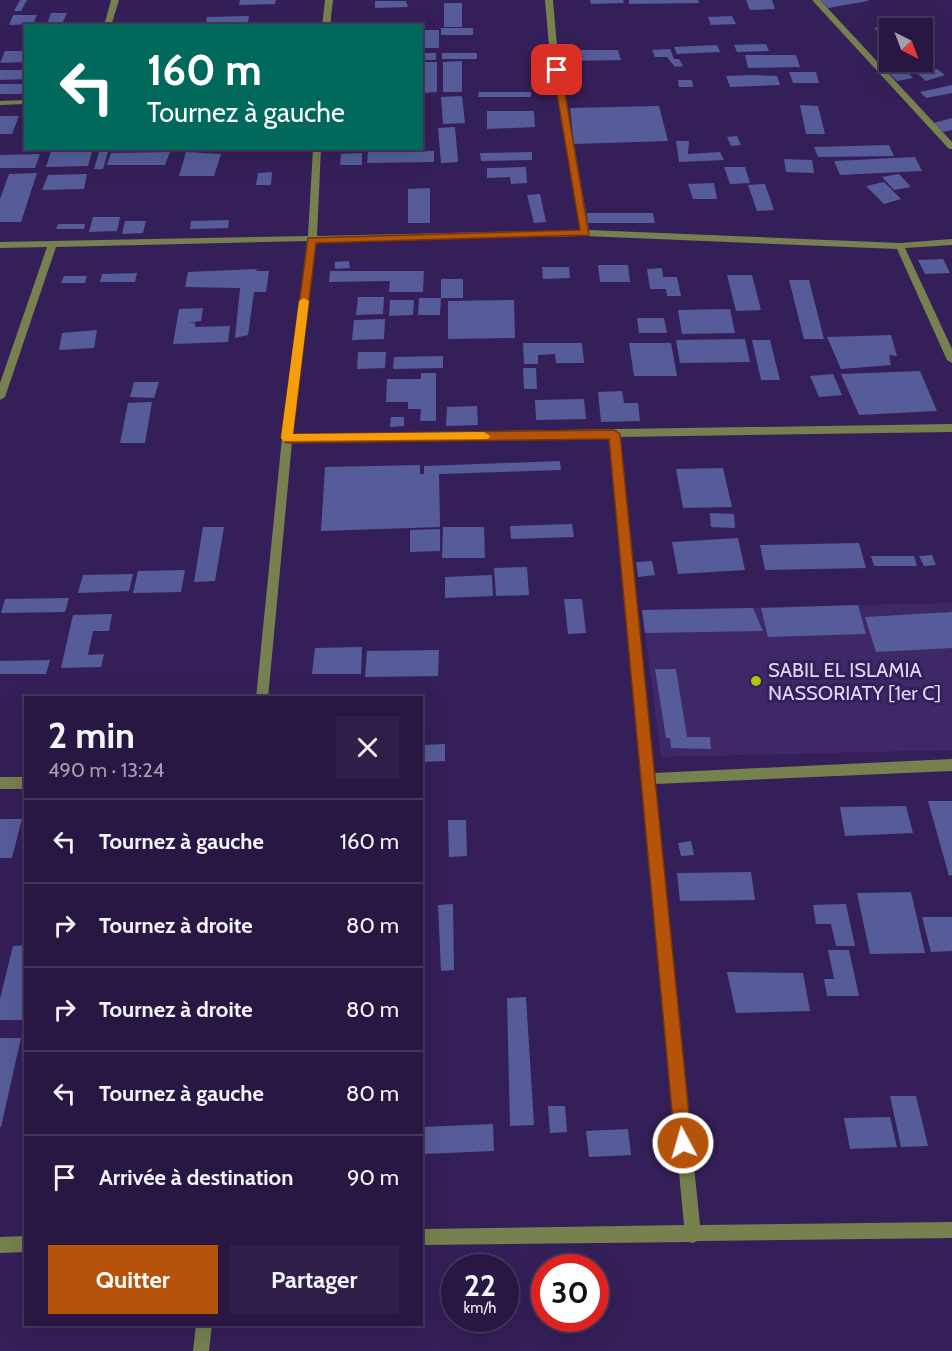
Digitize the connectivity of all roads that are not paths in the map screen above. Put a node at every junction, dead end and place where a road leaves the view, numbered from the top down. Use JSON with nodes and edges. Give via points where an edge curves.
{"nodes":[{"id":1,"x":116,"y":0,"type":"edge"},
{"id":2,"x":329,"y":0,"type":"edge"},
{"id":3,"x":549,"y":0,"type":"edge"},
{"id":4,"x":816,"y":0,"type":"edge"},
{"id":5,"x":108,"y":24,"type":"edge"},
{"id":6,"x":326,"y":24,"type":"edge"},
{"id":7,"x":24,"y":102,"type":"edge"},
{"id":8,"x":0,"y":103,"type":"edge"},
{"id":9,"x":952,"y":147,"type":"edge"},
{"id":10,"x":316,"y":150,"type":"edge"},
{"id":11,"x":585,"y":233,"type":"junction"},
{"id":12,"x":312,"y":240,"type":"junction"},
{"id":13,"x":952,"y":242,"type":"edge"},
{"id":14,"x":52,"y":244,"type":"junction"},
{"id":15,"x":0,"y":245,"type":"edge"},
{"id":16,"x":900,"y":246,"type":"junction"},
{"id":17,"x":952,"y":360,"type":"edge"},
{"id":18,"x":0,"y":397,"type":"edge"},
{"id":19,"x":952,"y":428,"type":"edge"},
{"id":20,"x":614,"y":434,"type":"junction"},
{"id":21,"x":287,"y":438,"type":"junction"},
{"id":22,"x":262,"y":696,"type":"edge"},
{"id":23,"x":952,"y":765,"type":"edge"},
{"id":24,"x":647,"y":779,"type":"junction"},
{"id":25,"x":0,"y":783,"type":"edge"},
{"id":26,"x":24,"y":783,"type":"edge"},
{"id":27,"x":952,"y":1230,"type":"edge"},
{"id":28,"x":693,"y":1234,"type":"junction"},
{"id":29,"x":423,"y":1237,"type":"edge"},
{"id":30,"x":24,"y":1244,"type":"edge"},
{"id":31,"x":0,"y":1245,"type":"edge"},
{"id":32,"x":204,"y":1326,"type":"edge"},
{"id":33,"x":201,"y":1351,"type":"edge"}],
"edges":[{"from":1,"to":5,"type":"street"},
{"from":2,"to":6,"type":"street"},
{"from":3,"to":11,"type":"street","via":[[553,46]]},
{"from":4,"to":9,"type":"street"},
{"from":7,"to":8,"type":"street"},
{"from":10,"to":12,"type":"street"},
{"from":11,"to":12,"type":"street"},
{"from":11,"to":16,"type":"street"},
{"from":12,"to":14,"type":"street"},
{"from":12,"to":21,"type":"street"},
{"from":13,"to":16,"type":"street"},
{"from":14,"to":15,"type":"street"},
{"from":14,"to":18,"type":"street"},
{"from":16,"to":17,"type":"street"},
{"from":19,"to":20,"type":"street"},
{"from":20,"to":21,"type":"street"},
{"from":20,"to":24,"type":"street"},
{"from":21,"to":22,"type":"street"},
{"from":23,"to":24,"type":"street"},
{"from":24,"to":28,"type":"street"},
{"from":25,"to":26,"type":"street"},
{"from":27,"to":28,"type":"street"},
{"from":28,"to":29,"type":"street"},
{"from":30,"to":31,"type":"street"},
{"from":32,"to":33,"type":"street"}]}
